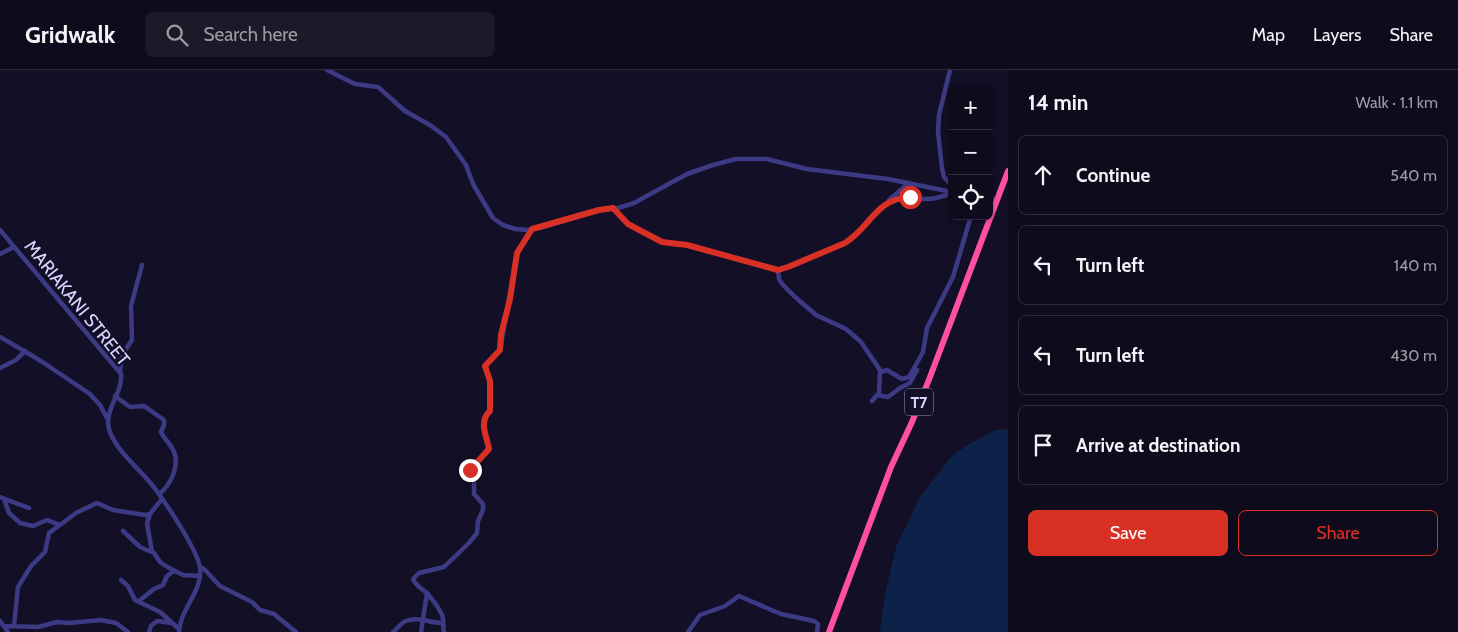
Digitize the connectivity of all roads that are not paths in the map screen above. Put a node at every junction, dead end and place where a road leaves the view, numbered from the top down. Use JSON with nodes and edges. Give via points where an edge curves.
{"nodes":[{"id":1,"x":327,"y":70,"type":"edge"},
{"id":2,"x":950,"y":70,"type":"edge"},
{"id":3,"x":1008,"y":171,"type":"edge"},
{"id":4,"x":948,"y":182,"type":"edge"},
{"id":5,"x":908,"y":183,"type":"junction"},
{"id":6,"x":948,"y":192,"type":"edge"},
{"id":7,"x":948,"y":194,"type":"edge"},
{"id":8,"x":993,"y":199,"type":"edge"},
{"id":9,"x":996,"y":201,"type":"junction"},
{"id":10,"x":887,"y":202,"type":"junction"},
{"id":11,"x":613,"y":208,"type":"junction"},
{"id":12,"x":970,"y":220,"type":"edge"},
{"id":13,"x":532,"y":229,"type":"junction"},
{"id":14,"x":0,"y":230,"type":"edge"},
{"id":15,"x":14,"y":247,"type":"junction"},
{"id":16,"x":0,"y":254,"type":"edge"},
{"id":17,"x":142,"y":265,"type":"dead end"},
{"id":18,"x":778,"y":270,"type":"junction"},
{"id":19,"x":0,"y":337,"type":"edge"},
{"id":20,"x":24,"y":351,"type":"junction"},
{"id":21,"x":923,"y":352,"type":"junction"},
{"id":22,"x":0,"y":368,"type":"edge"},
{"id":23,"x":120,"y":372,"type":"junction"},
{"id":24,"x":881,"y":372,"type":"junction"},
{"id":25,"x":879,"y":394,"type":"junction"},
{"id":26,"x":115,"y":396,"type":"junction"},
{"id":27,"x":872,"y":401,"type":"dead end"},
{"id":28,"x":108,"y":421,"type":"junction"},
{"id":29,"x":160,"y":497,"type":"junction"},
{"id":30,"x":2,"y":498,"type":"edge"},
{"id":31,"x":29,"y":508,"type":"dead end"},
{"id":32,"x":150,"y":514,"type":"junction"},
{"id":33,"x":60,"y":525,"type":"junction"},
{"id":34,"x":123,"y":531,"type":"dead end"},
{"id":35,"x":152,"y":552,"type":"junction"},
{"id":36,"x":200,"y":567,"type":"junction"},
{"id":37,"x":174,"y":571,"type":"junction"},
{"id":38,"x":200,"y":576,"type":"junction"},
{"id":39,"x":121,"y":580,"type":"dead end"},
{"id":40,"x":427,"y":593,"type":"junction"},
{"id":41,"x":139,"y":601,"type":"junction"},
{"id":42,"x":422,"y":620,"type":"junction"},
{"id":43,"x":0,"y":621,"type":"edge"},
{"id":44,"x":173,"y":623,"type":"junction"},
{"id":45,"x":442,"y":623,"type":"junction"},
{"id":46,"x":4,"y":626,"type":"junction"},
{"id":47,"x":14,"y":626,"type":"junction"},
{"id":48,"x":180,"y":630,"type":"edge"},
{"id":49,"x":831,"y":630,"type":"edge"},
{"id":50,"x":8,"y":632,"type":"edge"},
{"id":51,"x":128,"y":632,"type":"edge"},
{"id":52,"x":149,"y":632,"type":"edge"},
{"id":53,"x":296,"y":632,"type":"edge"},
{"id":54,"x":393,"y":632,"type":"edge"},
{"id":55,"x":420,"y":632,"type":"edge"},
{"id":56,"x":444,"y":632,"type":"edge"},
{"id":57,"x":688,"y":632,"type":"edge"},
{"id":58,"x":817,"y":632,"type":"edge"}],
"edges":[{"from":1,"to":13,"type":"street","via":[[356,84],[378,87],[405,111],[442,133],[466,165],[493,218],[516,229]]},
{"from":2,"to":4,"type":"street","via":[[938,132],[942,168]]},
{"from":3,"to":9,"type":"highway","number":"T7"},
{"from":5,"to":6,"type":"street"},
{"from":5,"to":10,"type":"street"},
{"from":5,"to":11,"type":"street","via":[[820,171],[766,159],[736,159],[687,174],[634,203]]},
{"from":7,"to":10,"type":"street","via":[[931,199],[905,197]]},
{"from":8,"to":9,"type":"street"},
{"from":9,"to":49,"type":"highway","number":"T7","via":[[912,422],[890,467]]},
{"from":10,"to":18,"type":"street","via":[[845,243]]},
{"from":11,"to":13,"type":"street"},
{"from":11,"to":18,"type":"street","via":[[628,224],[662,242],[692,246]]},
{"from":12,"to":21,"type":"street","via":[[953,277],[927,328]]},
{"from":13,"to":40,"type":"street","via":[[517,253],[500,350],[485,366],[490,381],[490,411],[485,417],[484,427],[489,449],[470,470],[469,476],[474,482],[474,494],[483,504],[477,533],[446,565],[413,579]]},
{"from":14,"to":15,"type":"street","name":"MARIAKANI STREET"},
{"from":15,"to":16,"type":"street"},
{"from":15,"to":23,"type":"street","name":"MARIAKANI STREET"},
{"from":17,"to":23,"type":"street","via":[[131,306],[132,340],[122,355]]},
{"from":18,"to":24,"type":"street","via":[[779,278],[788,291],[816,315],[855,335]]},
{"from":19,"to":20,"type":"street"},
{"from":20,"to":22,"type":"street","via":[[16,360]]},
{"from":20,"to":28,"type":"street","via":[[90,394]]},
{"from":21,"to":24,"type":"street","via":[[908,379],[887,370]]},
{"from":21,"to":25,"type":"street","via":[[910,383],[888,397]]},
{"from":23,"to":26,"type":"street","name":"MARIAKANI STREET","via":[[121,381]]},
{"from":24,"to":25,"type":"street"},
{"from":25,"to":27,"type":"street"},
{"from":26,"to":28,"type":"street","name":"MARIAKANI STREET"},
{"from":26,"to":29,"type":"street","via":[[130,407],[144,406],[164,420],[161,432],[171,445],[176,460],[169,484]]},
{"from":28,"to":29,"type":"street","via":[[114,440]]},
{"from":29,"to":32,"type":"street"},
{"from":29,"to":36,"type":"street","via":[[193,547]]},
{"from":30,"to":31,"type":"street"},
{"from":30,"to":33,"type":"street","via":[[9,513],[20,523],[33,526],[47,520]]},
{"from":32,"to":33,"type":"street","via":[[113,510],[97,503],[76,512]]},
{"from":32,"to":35,"type":"street","via":[[148,528]]},
{"from":33,"to":47,"type":"street","via":[[50,532],[45,552],[31,566],[18,587]]},
{"from":34,"to":35,"type":"street","via":[[140,547]]},
{"from":35,"to":37,"type":"street"},
{"from":36,"to":38,"type":"street"},
{"from":36,"to":53,"type":"street","via":[[220,586],[252,602],[260,610],[274,614]]},
{"from":37,"to":38,"type":"street"},
{"from":37,"to":41,"type":"street","via":[[162,585]]},
{"from":38,"to":48,"type":"street"},
{"from":39,"to":41,"type":"street"},
{"from":40,"to":42,"type":"street"},
{"from":40,"to":45,"type":"street","via":[[441,612]]},
{"from":41,"to":44,"type":"street"},
{"from":42,"to":45,"type":"street"},
{"from":42,"to":54,"type":"street","via":[[414,618],[404,622]]},
{"from":42,"to":55,"type":"street"},
{"from":43,"to":46,"type":"street"},
{"from":44,"to":48,"type":"street"},
{"from":44,"to":52,"type":"street","via":[[158,621]]},
{"from":45,"to":56,"type":"street"},
{"from":46,"to":47,"type":"street"},
{"from":46,"to":50,"type":"street"},
{"from":47,"to":51,"type":"street","via":[[38,627],[57,622],[70,624],[101,620],[116,623]]},
{"from":57,"to":58,"type":"street","via":[[700,615],[725,606],[739,596],[790,617],[814,621],[818,624]]}]}
